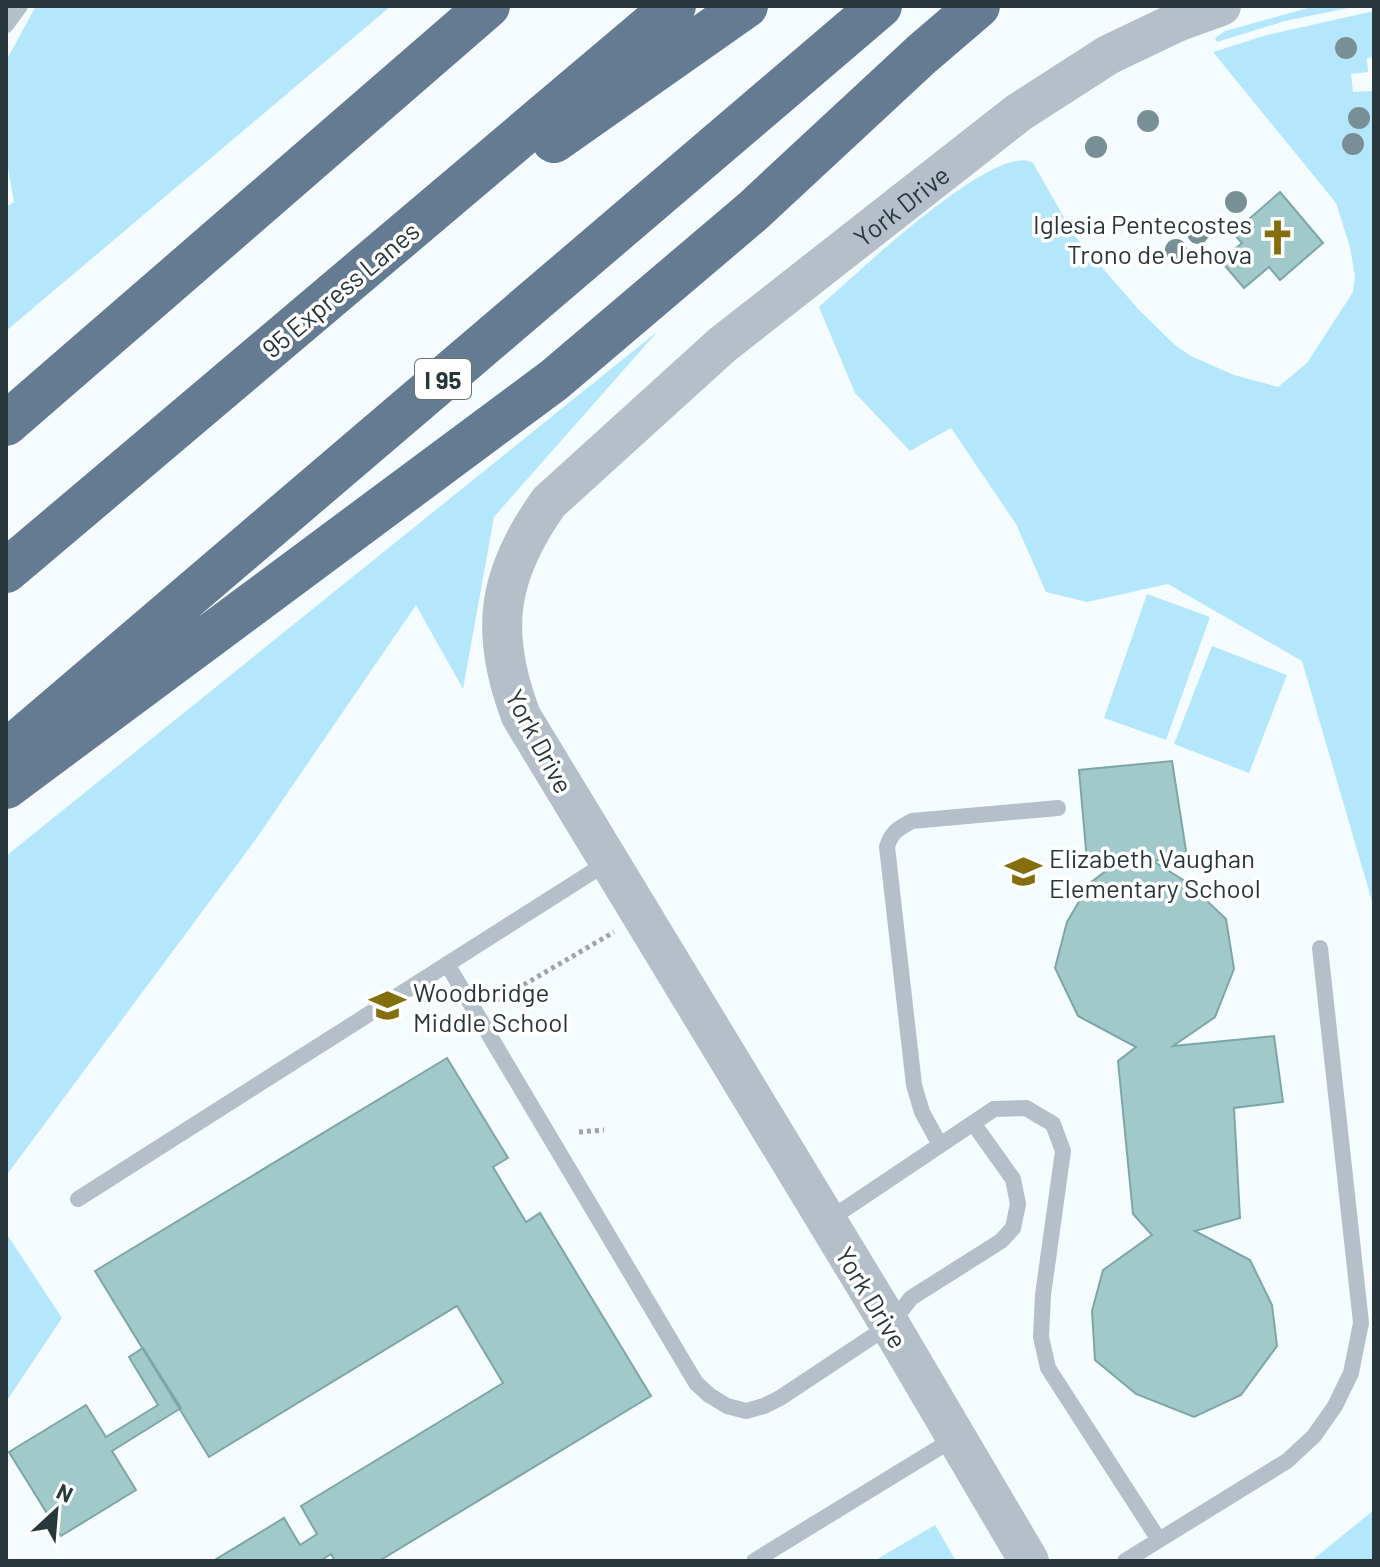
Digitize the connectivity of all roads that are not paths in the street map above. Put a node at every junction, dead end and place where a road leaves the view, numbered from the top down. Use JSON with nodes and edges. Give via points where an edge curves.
{"nodes":[{"id":1,"x":20,"y":6,"type":"edge"},
{"id":2,"x":488,"y":6,"type":"edge"},
{"id":3,"x":674,"y":6,"type":"edge"},
{"id":4,"x":746,"y":6,"type":"edge"},
{"id":5,"x":880,"y":6,"type":"edge"},
{"id":6,"x":978,"y":6,"type":"edge"},
{"id":7,"x":1005,"y":6,"type":"edge"},
{"id":8,"x":1221,"y":6,"type":"edge"},
{"id":9,"x":6,"y":25,"type":"edge"},
{"id":10,"x":861,"y":111,"type":"junction"},
{"id":11,"x":326,"y":301,"type":"junction"},
{"id":12,"x":6,"y":424,"type":"edge"},
{"id":13,"x":6,"y":571,"type":"edge"},
{"id":14,"x":6,"y":752,"type":"edge"},
{"id":15,"x":6,"y":787,"type":"edge"},
{"id":16,"x":1058,"y":808,"type":"dead end"},
{"id":17,"x":608,"y":862,"type":"junction"},
{"id":18,"x":1320,"y":948,"type":"dead end"},
{"id":19,"x":447,"y":964,"type":"junction"},
{"id":20,"x":973,"y":1123,"type":"junction"},
{"id":21,"x":940,"y":1145,"type":"junction"},
{"id":22,"x":78,"y":1199,"type":"dead end"},
{"id":23,"x":825,"y":1222,"type":"junction"},
{"id":24,"x":890,"y":1325,"type":"junction"},
{"id":25,"x":955,"y":1438,"type":"junction"},
{"id":26,"x":1159,"y":1540,"type":"junction"},
{"id":27,"x":754,"y":1561,"type":"edge"},
{"id":28,"x":1029,"y":1561,"type":"edge"},
{"id":29,"x":1125,"y":1561,"type":"edge"}],
"edges":[{"from":1,"to":9,"type":"lane"},
{"from":2,"to":12,"type":"highway"},
{"from":3,"to":11,"type":"highway","name":"95 Express Lanes"},
{"from":4,"to":11,"type":"highway"},
{"from":5,"to":14,"type":"highway","number":"I 95"},
{"from":6,"to":10,"type":"highway"},
{"from":7,"to":10,"type":"highway"},
{"from":8,"to":17,"type":"street","name":"York Drive","via":[[1108,55],[1018,113],[722,345],[549,502],[513,565],[503,601],[502,645],[521,716]]},
{"from":10,"to":15,"type":"highway","via":[[753,211],[554,380]]},
{"from":11,"to":13,"type":"highway","name":"95 Express Lanes"},
{"from":16,"to":21,"type":"lane","via":[[912,821],[890,837],[914,1085]]},
{"from":17,"to":19,"type":"lane"},
{"from":17,"to":23,"type":"street","name":"York Drive"},
{"from":18,"to":26,"type":"lane","via":[[1361,1323],[1351,1373],[1321,1426],[1287,1461]]},
{"from":19,"to":22,"type":"lane"},
{"from":19,"to":24,"type":"lane","via":[[696,1383],[709,1395],[746,1411],[764,1406]]},
{"from":20,"to":21,"type":"lane"},
{"from":20,"to":24,"type":"lane","via":[[1013,1179],[1018,1204],[1013,1228],[911,1298]]},
{"from":20,"to":26,"type":"lane","via":[[994,1109],[1026,1108],[1053,1124],[1063,1151],[1043,1295],[1041,1337],[1048,1368]]},
{"from":21,"to":23,"type":"lane"},
{"from":23,"to":24,"type":"street","name":"York Drive"},
{"from":24,"to":25,"type":"street","name":"York Drive"},
{"from":25,"to":27,"type":"lane"},
{"from":25,"to":28,"type":"street","name":"York Drive"},
{"from":26,"to":29,"type":"lane"}]}
